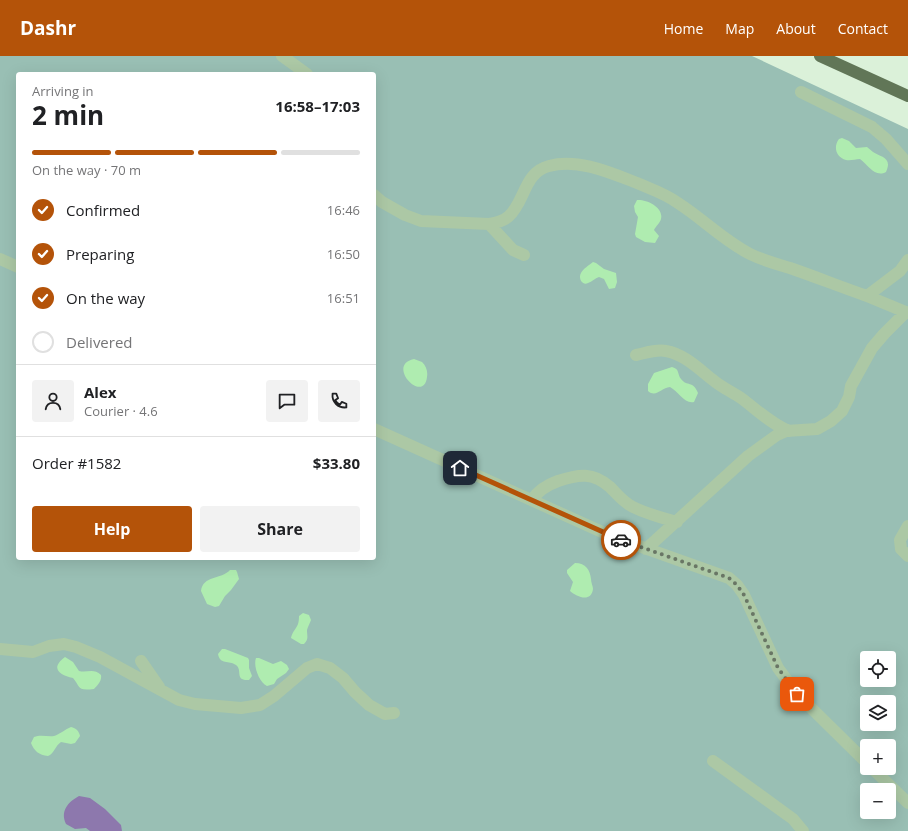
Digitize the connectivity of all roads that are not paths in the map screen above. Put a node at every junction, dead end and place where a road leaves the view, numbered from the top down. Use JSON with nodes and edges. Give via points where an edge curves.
{"nodes":[{"id":1,"x":282,"y":56,"type":"edge"},
{"id":2,"x":820,"y":56,"type":"edge"},
{"id":3,"x":304,"y":72,"type":"edge"},
{"id":4,"x":801,"y":92,"type":"dead end"},
{"id":5,"x":908,"y":96,"type":"edge"},
{"id":6,"x":908,"y":164,"type":"edge"},
{"id":7,"x":376,"y":197,"type":"edge"},
{"id":8,"x":489,"y":224,"type":"junction"},
{"id":9,"x":524,"y":255,"type":"dead end"},
{"id":10,"x":0,"y":259,"type":"edge"},
{"id":11,"x":908,"y":260,"type":"edge"},
{"id":12,"x":16,"y":266,"type":"edge"},
{"id":13,"x":867,"y":296,"type":"junction"},
{"id":14,"x":907,"y":312,"type":"edge"},
{"id":15,"x":636,"y":355,"type":"dead end"},
{"id":16,"x":376,"y":430,"type":"edge"},
{"id":17,"x":789,"y":431,"type":"junction"},
{"id":18,"x":532,"y":500,"type":"junction"},
{"id":19,"x":677,"y":522,"type":"junction"},
{"id":20,"x":908,"y":526,"type":"edge"},
{"id":21,"x":646,"y":549,"type":"junction"},
{"id":22,"x":908,"y":556,"type":"edge"},
{"id":23,"x":0,"y":649,"type":"edge"},
{"id":24,"x":141,"y":661,"type":"dead end"},
{"id":25,"x":161,"y":690,"type":"junction"},
{"id":26,"x":394,"y":713,"type":"dead end"},
{"id":27,"x":860,"y":756,"type":"edge"},
{"id":28,"x":713,"y":760,"type":"dead end"},
{"id":29,"x":879,"y":775,"type":"edge"},
{"id":30,"x":908,"y":803,"type":"edge"},
{"id":31,"x":803,"y":831,"type":"edge"}],
"edges":[{"from":1,"to":3,"type":"lane"},
{"from":2,"to":5,"type":"main road"},
{"from":4,"to":6,"type":"lane","via":[[872,127],[886,138]]},
{"from":7,"to":8,"type":"lane","via":[[405,215],[421,221]]},
{"from":8,"to":9,"type":"lane","via":[[513,250]]},
{"from":8,"to":13,"type":"lane","via":[[508,217],[539,170],[569,164],[606,170],[677,202],[728,242],[752,255]]},
{"from":10,"to":12,"type":"lane"},
{"from":11,"to":13,"type":"lane","via":[[900,271]]},
{"from":13,"to":14,"type":"lane"},
{"from":14,"to":17,"type":"lane","via":[[872,348],[851,386],[842,411],[817,429]]},
{"from":15,"to":17,"type":"lane","via":[[656,350],[679,356],[779,427]]},
{"from":16,"to":18,"type":"lane"},
{"from":17,"to":19,"type":"lane","via":[[777,435],[748,456]]},
{"from":18,"to":19,"type":"lane","via":[[535,494],[548,484],[580,475],[592,476],[601,480],[632,507]]},
{"from":18,"to":21,"type":"lane"},
{"from":19,"to":21,"type":"lane"},
{"from":20,"to":22,"type":"lane","via":[[900,540],[901,549]]},
{"from":21,"to":27,"type":"lane","via":[[729,578],[744,595],[778,668],[797,694]]},
{"from":23,"to":25,"type":"lane","via":[[33,652],[64,644],[76,647]]},
{"from":24,"to":25,"type":"lane"},
{"from":25,"to":26,"type":"lane","via":[[179,700],[195,704],[240,708],[260,705],[307,668],[317,664],[330,668],[343,678],[370,705],[385,714]]},
{"from":28,"to":31,"type":"lane","via":[[793,819]]},
{"from":29,"to":30,"type":"lane"}]}
